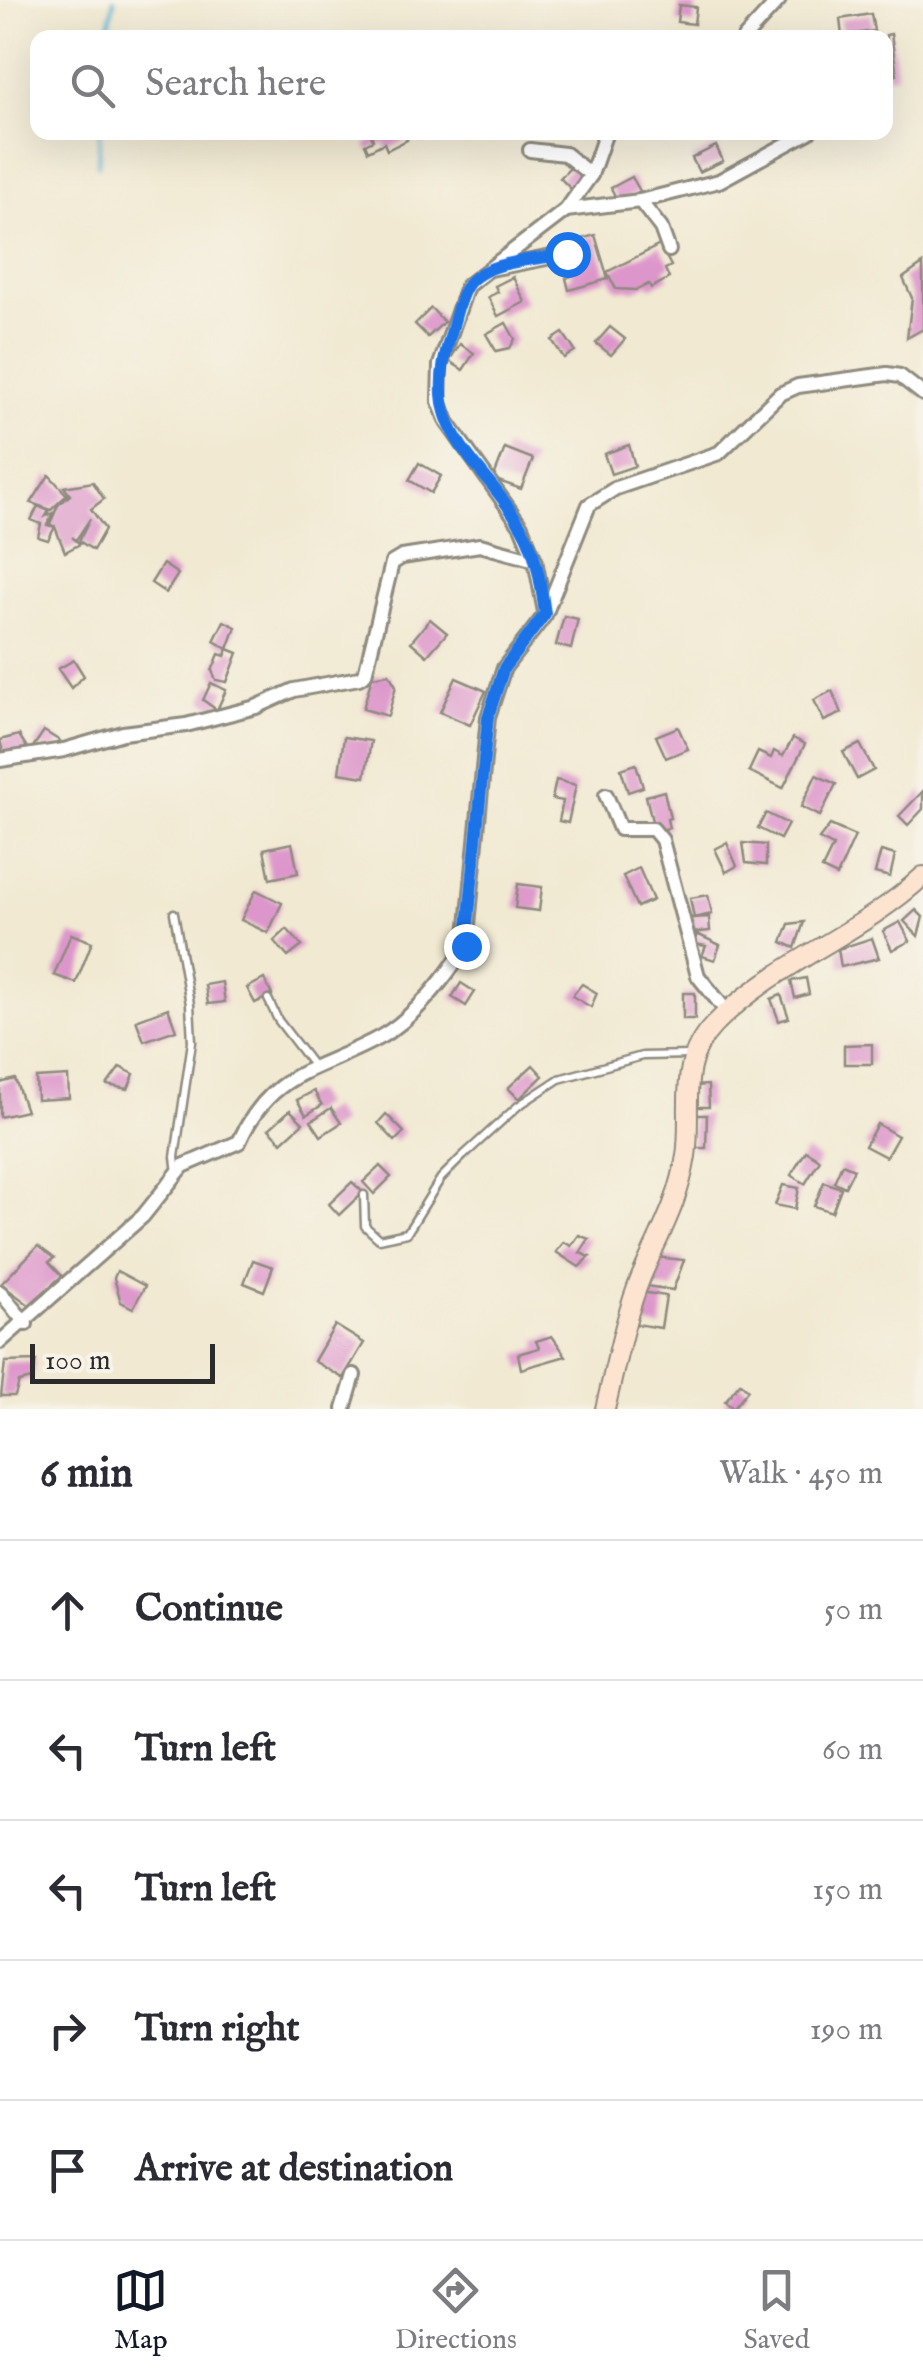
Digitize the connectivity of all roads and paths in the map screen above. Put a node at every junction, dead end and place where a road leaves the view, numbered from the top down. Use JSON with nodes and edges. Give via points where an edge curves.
{"nodes":[{"id":1,"x":779,"y":0,"type":"edge"},
{"id":2,"x":751,"y":30,"type":"edge"},
{"id":3,"x":603,"y":140,"type":"edge"},
{"id":4,"x":795,"y":140,"type":"edge"},
{"id":5,"x":530,"y":150,"type":"dead end"},
{"id":6,"x":590,"y":175,"type":"junction"},
{"id":7,"x":640,"y":201,"type":"junction"},
{"id":8,"x":566,"y":210,"type":"junction"},
{"id":9,"x":669,"y":250,"type":"dead end"},
{"id":10,"x":567,"y":254,"type":"dead end"},
{"id":11,"x":483,"y":271,"type":"junction"},
{"id":12,"x":923,"y":394,"type":"edge"},
{"id":13,"x":535,"y":560,"type":"junction"},
{"id":14,"x":545,"y":614,"type":"junction"},
{"id":15,"x":0,"y":760,"type":"edge"},
{"id":16,"x":606,"y":795,"type":"dead end"},
{"id":17,"x":923,"y":876,"type":"edge"},
{"id":18,"x":174,"y":913,"type":"dead end"},
{"id":19,"x":268,"y":999,"type":"dead end"},
{"id":20,"x":728,"y":1014,"type":"junction"},
{"id":21,"x":692,"y":1056,"type":"junction"},
{"id":22,"x":316,"y":1070,"type":"junction"},
{"id":23,"x":177,"y":1174,"type":"junction"},
{"id":24,"x":364,"y":1195,"type":"dead end"},
{"id":25,"x":0,"y":1292,"type":"edge"},
{"id":26,"x":26,"y":1324,"type":"junction"},
{"id":27,"x":0,"y":1342,"type":"edge"},
{"id":28,"x":354,"y":1375,"type":"dead end"},
{"id":29,"x":344,"y":1409,"type":"edge"},
{"id":30,"x":605,"y":1409,"type":"edge"}],
"edges":[{"from":1,"to":2,"type":"street"},
{"from":3,"to":6,"type":"street"},
{"from":4,"to":7,"type":"street","via":[[719,180]]},
{"from":5,"to":6,"type":"street","via":[[564,154]]},
{"from":6,"to":8,"type":"street"},
{"from":7,"to":8,"type":"street"},
{"from":7,"to":9,"type":"street"},
{"from":8,"to":11,"type":"street"},
{"from":10,"to":11,"type":"street"},
{"from":11,"to":13,"type":"street","via":[[460,304],[440,365],[439,400],[454,434],[521,526]]},
{"from":12,"to":14,"type":"street","via":[[887,374],[798,386],[780,394],[718,453],[599,497],[578,529]]},
{"from":13,"to":14,"type":"street"},
{"from":13,"to":15,"type":"street","via":[[480,545],[412,554],[392,564],[359,678],[294,690],[186,725]]},
{"from":14,"to":22,"type":"street","via":[[504,668],[488,717],[466,946],[446,976],[386,1034]]},
{"from":16,"to":20,"type":"street","via":[[620,829],[653,829],[662,840],[698,976]]},
{"from":17,"to":20,"type":"street","via":[[892,905]]},
{"from":18,"to":23,"type":"lane","via":[[192,1042]]},
{"from":19,"to":22,"type":"lane"},
{"from":20,"to":21,"type":"street"},
{"from":21,"to":24,"type":"lane","via":[[642,1056],[558,1079],[464,1155],[398,1238],[379,1239],[365,1226]]},
{"from":21,"to":30,"type":"street","via":[[675,1208],[642,1277]]},
{"from":22,"to":23,"type":"street","via":[[276,1086],[253,1111],[239,1142]]},
{"from":23,"to":26,"type":"street","via":[[144,1216]]},
{"from":25,"to":26,"type":"street"},
{"from":26,"to":27,"type":"street"},
{"from":28,"to":29,"type":"street"}]}
